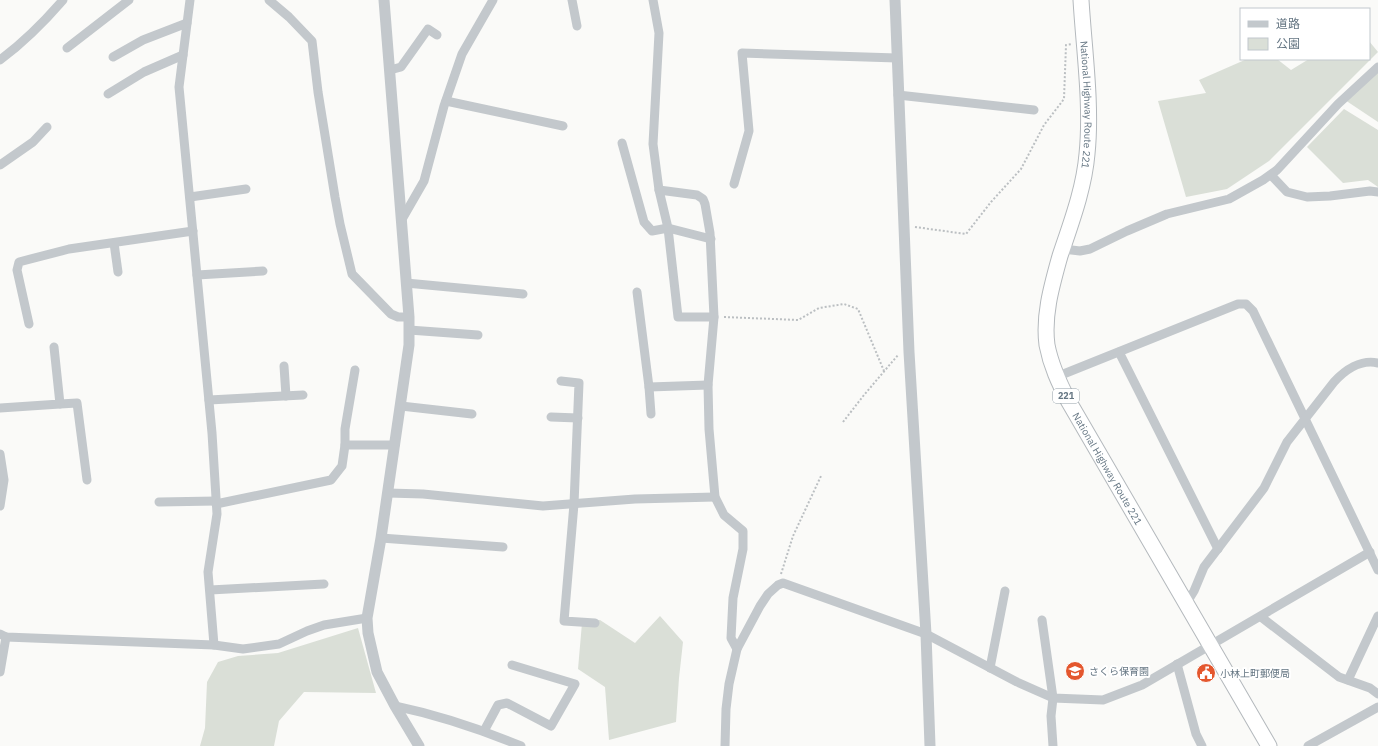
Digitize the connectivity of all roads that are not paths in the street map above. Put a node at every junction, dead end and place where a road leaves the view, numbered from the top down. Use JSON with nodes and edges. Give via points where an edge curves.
{"nodes":[{"id":1,"x":63,"y":0,"type":"edge"},
{"id":2,"x":130,"y":0,"type":"edge"},
{"id":3,"x":190,"y":0,"type":"edge"},
{"id":4,"x":269,"y":0,"type":"edge"},
{"id":5,"x":384,"y":0,"type":"edge"},
{"id":6,"x":492,"y":0,"type":"edge"},
{"id":7,"x":572,"y":0,"type":"edge"},
{"id":8,"x":653,"y":0,"type":"edge"},
{"id":9,"x":895,"y":0,"type":"edge"},
{"id":10,"x":1081,"y":0,"type":"edge"},
{"id":11,"x":187,"y":23,"type":"junction"},
{"id":12,"x":577,"y":26,"type":"dead end"},
{"id":13,"x":437,"y":35,"type":"dead end"},
{"id":14,"x":68,"y":48,"type":"dead end"},
{"id":15,"x":183,"y":55,"type":"junction"},
{"id":16,"x":114,"y":57,"type":"dead end"},
{"id":17,"x":897,"y":58,"type":"junction"},
{"id":18,"x":0,"y":60,"type":"edge"},
{"id":19,"x":1378,"y":67,"type":"edge"},
{"id":20,"x":390,"y":70,"type":"junction"},
{"id":21,"x":108,"y":94,"type":"dead end"},
{"id":22,"x":898,"y":95,"type":"junction"},
{"id":23,"x":446,"y":101,"type":"junction"},
{"id":24,"x":1034,"y":110,"type":"dead end"},
{"id":25,"x":47,"y":126,"type":"dead end"},
{"id":26,"x":563,"y":126,"type":"dead end"},
{"id":27,"x":622,"y":143,"type":"dead end"},
{"id":28,"x":0,"y":165,"type":"edge"},
{"id":29,"x":1271,"y":174,"type":"junction"},
{"id":30,"x":734,"y":184,"type":"dead end"},
{"id":31,"x":246,"y":189,"type":"dead end"},
{"id":32,"x":659,"y":190,"type":"junction"},
{"id":33,"x":1378,"y":192,"type":"edge"},
{"id":34,"x":190,"y":197,"type":"junction"},
{"id":35,"x":401,"y":221,"type":"junction"},
{"id":36,"x":668,"y":228,"type":"junction"},
{"id":37,"x":193,"y":231,"type":"junction"},
{"id":38,"x":710,"y":239,"type":"junction"},
{"id":39,"x":114,"y":243,"type":"junction"},
{"id":40,"x":1063,"y":249,"type":"junction"},
{"id":41,"x":263,"y":271,"type":"dead end"},
{"id":42,"x":118,"y":272,"type":"dead end"},
{"id":43,"x":198,"y":275,"type":"junction"},
{"id":44,"x":406,"y":283,"type":"junction"},
{"id":45,"x":637,"y":292,"type":"dead end"},
{"id":46,"x":523,"y":294,"type":"dead end"},
{"id":47,"x":409,"y":317,"type":"junction"},
{"id":48,"x":714,"y":317,"type":"junction"},
{"id":49,"x":29,"y":324,"type":"dead end"},
{"id":50,"x":409,"y":330,"type":"junction"},
{"id":51,"x":478,"y":335,"type":"dead end"},
{"id":52,"x":54,"y":347,"type":"dead end"},
{"id":53,"x":1119,"y":352,"type":"junction"},
{"id":54,"x":1378,"y":363,"type":"edge"},
{"id":55,"x":284,"y":366,"type":"dead end"},
{"id":56,"x":355,"y":370,"type":"dead end"},
{"id":57,"x":1056,"y":377,"type":"junction"},
{"id":58,"x":561,"y":381,"type":"dead end"},
{"id":59,"x":708,"y":385,"type":"junction"},
{"id":60,"x":649,"y":387,"type":"junction"},
{"id":61,"x":303,"y":395,"type":"dead end"},
{"id":62,"x":286,"y":396,"type":"junction"},
{"id":63,"x":209,"y":400,"type":"junction"},
{"id":64,"x":60,"y":404,"type":"junction"},
{"id":65,"x":401,"y":406,"type":"junction"},
{"id":66,"x":0,"y":408,"type":"edge"},
{"id":67,"x":472,"y":414,"type":"dead end"},
{"id":68,"x":651,"y":414,"type":"dead end"},
{"id":69,"x":551,"y":417,"type":"dead end"},
{"id":70,"x":578,"y":418,"type":"junction"},
{"id":71,"x":1306,"y":419,"type":"junction"},
{"id":72,"x":345,"y":444,"type":"junction"},
{"id":73,"x":395,"y":445,"type":"junction"},
{"id":74,"x":0,"y":454,"type":"edge"},
{"id":75,"x":87,"y":480,"type":"dead end"},
{"id":76,"x":388,"y":493,"type":"junction"},
{"id":77,"x":715,"y":497,"type":"junction"},
{"id":78,"x":159,"y":502,"type":"dead end"},
{"id":79,"x":216,"y":503,"type":"junction"},
{"id":80,"x":574,"y":504,"type":"junction"},
{"id":81,"x":0,"y":506,"type":"edge"},
{"id":82,"x":381,"y":538,"type":"junction"},
{"id":83,"x":503,"y":547,"type":"dead end"},
{"id":84,"x":1218,"y":549,"type":"junction"},
{"id":85,"x":1370,"y":552,"type":"junction"},
{"id":86,"x":1378,"y":570,"type":"edge"},
{"id":87,"x":324,"y":584,"type":"dead end"},
{"id":88,"x":210,"y":590,"type":"junction"},
{"id":89,"x":1005,"y":591,"type":"dead end"},
{"id":90,"x":1186,"y":604,"type":"junction"},
{"id":91,"x":1261,"y":616,"type":"junction"},
{"id":92,"x":1378,"y":616,"type":"edge"},
{"id":93,"x":367,"y":618,"type":"junction"},
{"id":94,"x":1042,"y":620,"type":"dead end"},
{"id":95,"x":595,"y":623,"type":"dead end"},
{"id":96,"x":926,"y":634,"type":"junction"},
{"id":97,"x":3,"y":636,"type":"edge"},
{"id":98,"x":214,"y":645,"type":"junction"},
{"id":99,"x":1210,"y":645,"type":"junction"},
{"id":100,"x":737,"y":649,"type":"junction"},
{"id":101,"x":1177,"y":664,"type":"junction"},
{"id":102,"x":512,"y":665,"type":"dead end"},
{"id":103,"x":990,"y":668,"type":"junction"},
{"id":104,"x":0,"y":672,"type":"edge"},
{"id":105,"x":1348,"y":680,"type":"junction"},
{"id":106,"x":1378,"y":694,"type":"edge"},
{"id":107,"x":1053,"y":698,"type":"junction"},
{"id":108,"x":395,"y":706,"type":"junction"},
{"id":109,"x":1378,"y":708,"type":"edge"},
{"id":110,"x":484,"y":731,"type":"junction"},
{"id":111,"x":419,"y":746,"type":"edge"},
{"id":112,"x":521,"y":746,"type":"edge"},
{"id":113,"x":725,"y":746,"type":"edge"},
{"id":114,"x":930,"y":746,"type":"edge"},
{"id":115,"x":1053,"y":746,"type":"edge"},
{"id":116,"x":1202,"y":746,"type":"edge"},
{"id":117,"x":1269,"y":746,"type":"edge"},
{"id":118,"x":1308,"y":746,"type":"edge"}],
"edges":[{"from":1,"to":18,"type":"street","via":[[43,24]]},
{"from":2,"to":14,"type":"street"},
{"from":3,"to":11,"type":"street"},
{"from":4,"to":47,"type":"street","via":[[312,41],[335,197],[352,274],[391,314]]},
{"from":5,"to":20,"type":"street"},
{"from":6,"to":23,"type":"street","via":[[462,54]]},
{"from":7,"to":12,"type":"street"},
{"from":8,"to":32,"type":"street","via":[[659,33],[653,144]]},
{"from":9,"to":17,"type":"street"},
{"from":10,"to":40,"type":"highway","name":"National Highway Route 221","number":"221","via":[[1088,113],[1087,154],[1081,188]]},
{"from":11,"to":15,"type":"street"},
{"from":11,"to":16,"type":"street","via":[[143,40]]},
{"from":13,"to":20,"type":"street","via":[[428,29],[401,67]]},
{"from":15,"to":21,"type":"street","via":[[144,72]]},
{"from":15,"to":34,"type":"street","via":[[179,88]]},
{"from":17,"to":22,"type":"street"},
{"from":17,"to":30,"type":"street","via":[[742,53],[749,131]]},
{"from":19,"to":29,"type":"street","via":[[1338,104]]},
{"from":20,"to":35,"type":"street"},
{"from":22,"to":24,"type":"street"},
{"from":22,"to":96,"type":"street","via":[[908,344]]},
{"from":23,"to":26,"type":"street"},
{"from":23,"to":35,"type":"street","via":[[424,181]]},
{"from":25,"to":28,"type":"street","via":[[33,142]]},
{"from":27,"to":36,"type":"street","via":[[644,222],[652,231]]},
{"from":29,"to":33,"type":"street","via":[[1287,192],[1307,197]]},
{"from":29,"to":40,"type":"street","via":[[1229,199],[1167,214],[1090,249],[1080,252]]},
{"from":31,"to":34,"type":"street"},
{"from":32,"to":36,"type":"street"},
{"from":32,"to":38,"type":"street","via":[[697,195],[703,199]]},
{"from":34,"to":37,"type":"street"},
{"from":35,"to":44,"type":"street"},
{"from":36,"to":38,"type":"street"},
{"from":36,"to":48,"type":"street","via":[[678,317]]},
{"from":37,"to":39,"type":"street"},
{"from":37,"to":43,"type":"street"},
{"from":38,"to":48,"type":"street"},
{"from":39,"to":42,"type":"street"},
{"from":39,"to":49,"type":"street","via":[[69,249],[19,262],[17,270]]},
{"from":40,"to":57,"type":"highway","name":"National Highway Route 221","number":"221","via":[[1047,311],[1047,344]]},
{"from":41,"to":43,"type":"street"},
{"from":43,"to":63,"type":"street"},
{"from":44,"to":46,"type":"street"},
{"from":44,"to":47,"type":"street"},
{"from":45,"to":60,"type":"street"},
{"from":47,"to":50,"type":"street"},
{"from":48,"to":59,"type":"street"},
{"from":50,"to":51,"type":"street"},
{"from":50,"to":65,"type":"street"},
{"from":52,"to":64,"type":"street"},
{"from":53,"to":57,"type":"street"},
{"from":53,"to":71,"type":"street","via":[[1238,304],[1246,304],[1253,311]]},
{"from":53,"to":84,"type":"street"},
{"from":54,"to":71,"type":"street","via":[[1351,367],[1342,373]]},
{"from":55,"to":62,"type":"street"},
{"from":56,"to":72,"type":"street","via":[[345,429]]},
{"from":57,"to":90,"type":"highway","name":"National Highway Route 221","number":"221"},
{"from":58,"to":70,"type":"street","via":[[580,383]]},
{"from":59,"to":60,"type":"street"},
{"from":59,"to":77,"type":"street"},
{"from":60,"to":68,"type":"street"},
{"from":61,"to":62,"type":"street"},
{"from":62,"to":63,"type":"street"},
{"from":63,"to":79,"type":"street"},
{"from":64,"to":66,"type":"street"},
{"from":64,"to":75,"type":"street","via":[[77,403]]},
{"from":65,"to":67,"type":"street"},
{"from":65,"to":73,"type":"street"},
{"from":69,"to":70,"type":"street"},
{"from":70,"to":80,"type":"street"},
{"from":71,"to":84,"type":"street","via":[[1288,442],[1264,488]]},
{"from":71,"to":85,"type":"street"},
{"from":72,"to":73,"type":"street"},
{"from":72,"to":79,"type":"street","via":[[342,466],[331,480]]},
{"from":73,"to":76,"type":"street"},
{"from":74,"to":81,"type":"street","via":[[4,480]]},
{"from":76,"to":80,"type":"street","via":[[543,506]]},
{"from":76,"to":82,"type":"street"},
{"from":77,"to":80,"type":"street"},
{"from":77,"to":100,"type":"street","via":[[724,515],[743,532],[743,549],[733,598],[731,638]]},
{"from":78,"to":79,"type":"street"},
{"from":79,"to":88,"type":"street","via":[[217,514],[208,572]]},
{"from":80,"to":95,"type":"street","via":[[564,621]]},
{"from":82,"to":83,"type":"street"},
{"from":82,"to":93,"type":"street"},
{"from":84,"to":90,"type":"street","via":[[1204,567]]},
{"from":85,"to":86,"type":"street"},
{"from":85,"to":91,"type":"street"},
{"from":87,"to":88,"type":"street"},
{"from":88,"to":98,"type":"street"},
{"from":89,"to":103,"type":"street"},
{"from":90,"to":99,"type":"highway","name":"National Highway Route 221","number":"221"},
{"from":91,"to":99,"type":"street"},
{"from":91,"to":105,"type":"street","via":[[1339,677]]},
{"from":92,"to":105,"type":"street"},
{"from":93,"to":98,"type":"street","via":[[324,625],[279,644],[243,649]]},
{"from":93,"to":108,"type":"street","via":[[377,672]]},
{"from":94,"to":107,"type":"street"},
{"from":96,"to":100,"type":"street","via":[[783,583],[768,594]]},
{"from":96,"to":103,"type":"street"},
{"from":96,"to":114,"type":"street"},
{"from":97,"to":98,"type":"street"},
{"from":97,"to":104,"type":"street"},
{"from":99,"to":101,"type":"street"},
{"from":99,"to":117,"type":"highway","name":"National Highway Route 221","number":"221"},
{"from":100,"to":113,"type":"street","via":[[729,684]]},
{"from":101,"to":107,"type":"street","via":[[1142,685],[1103,700]]},
{"from":101,"to":116,"type":"street","via":[[1196,734]]},
{"from":102,"to":110,"type":"street","via":[[575,684],[552,726],[507,703],[498,705]]},
{"from":103,"to":107,"type":"street"},
{"from":105,"to":106,"type":"street","via":[[1370,688]]},
{"from":107,"to":115,"type":"street"},
{"from":108,"to":110,"type":"street","via":[[428,713]]},
{"from":108,"to":111,"type":"street"},
{"from":109,"to":118,"type":"street"},
{"from":110,"to":112,"type":"street"}]}
